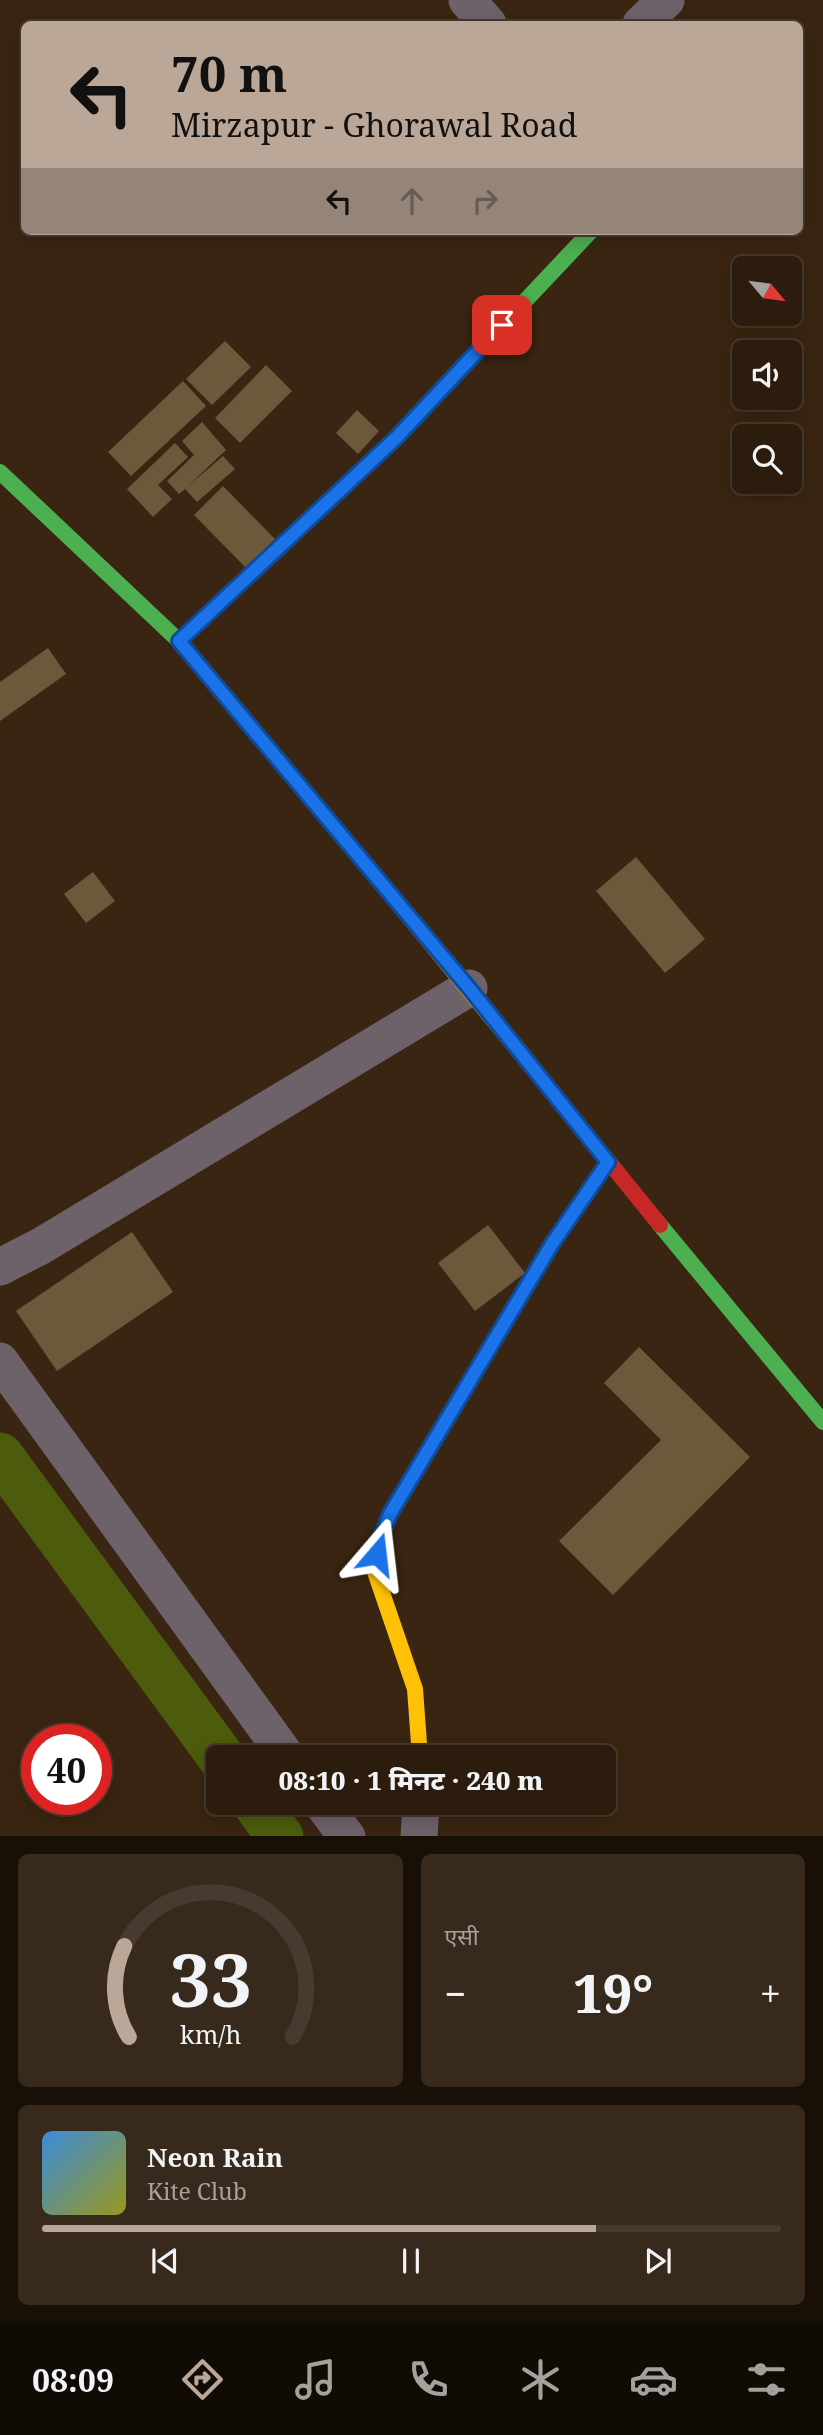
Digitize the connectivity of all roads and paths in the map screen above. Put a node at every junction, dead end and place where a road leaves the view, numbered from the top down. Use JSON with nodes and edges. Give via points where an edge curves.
{"nodes":[{"id":1,"x":467,"y":0,"type":"edge"},
{"id":2,"x":666,"y":0,"type":"edge"},
{"id":3,"x":485,"y":21,"type":"edge"},
{"id":4,"x":644,"y":21,"type":"edge"},
{"id":5,"x":587,"y":235,"type":"edge"},
{"id":6,"x":0,"y":472,"type":"edge"},
{"id":7,"x":179,"y":641,"type":"junction"},
{"id":8,"x":469,"y":988,"type":"junction"},
{"id":9,"x":608,"y":1162,"type":"junction"},
{"id":10,"x":0,"y":1267,"type":"edge"},
{"id":11,"x":0,"y":1361,"type":"edge"},
{"id":12,"x":823,"y":1422,"type":"edge"},
{"id":13,"x":278,"y":1745,"type":"edge"},
{"id":14,"x":419,"y":1745,"type":"edge"},
{"id":15,"x":331,"y":1815,"type":"edge"},
{"id":16,"x":420,"y":1815,"type":"edge"},
{"id":17,"x":347,"y":1836,"type":"edge"},
{"id":18,"x":419,"y":1836,"type":"edge"}],
"edges":[{"from":1,"to":3,"type":"street"},
{"from":2,"to":4,"type":"street"},
{"from":5,"to":7,"type":"main road","via":[[396,438]]},
{"from":6,"to":7,"type":"main road"},
{"from":7,"to":8,"type":"main road"},
{"from":8,"to":9,"type":"main road"},
{"from":8,"to":10,"type":"street"},
{"from":9,"to":12,"type":"main road"},
{"from":9,"to":14,"type":"main road","via":[[552,1244],[390,1514],[380,1539],[374,1569],[415,1689]]},
{"from":11,"to":13,"type":"street"},
{"from":15,"to":17,"type":"street"},
{"from":16,"to":18,"type":"street"}]}
